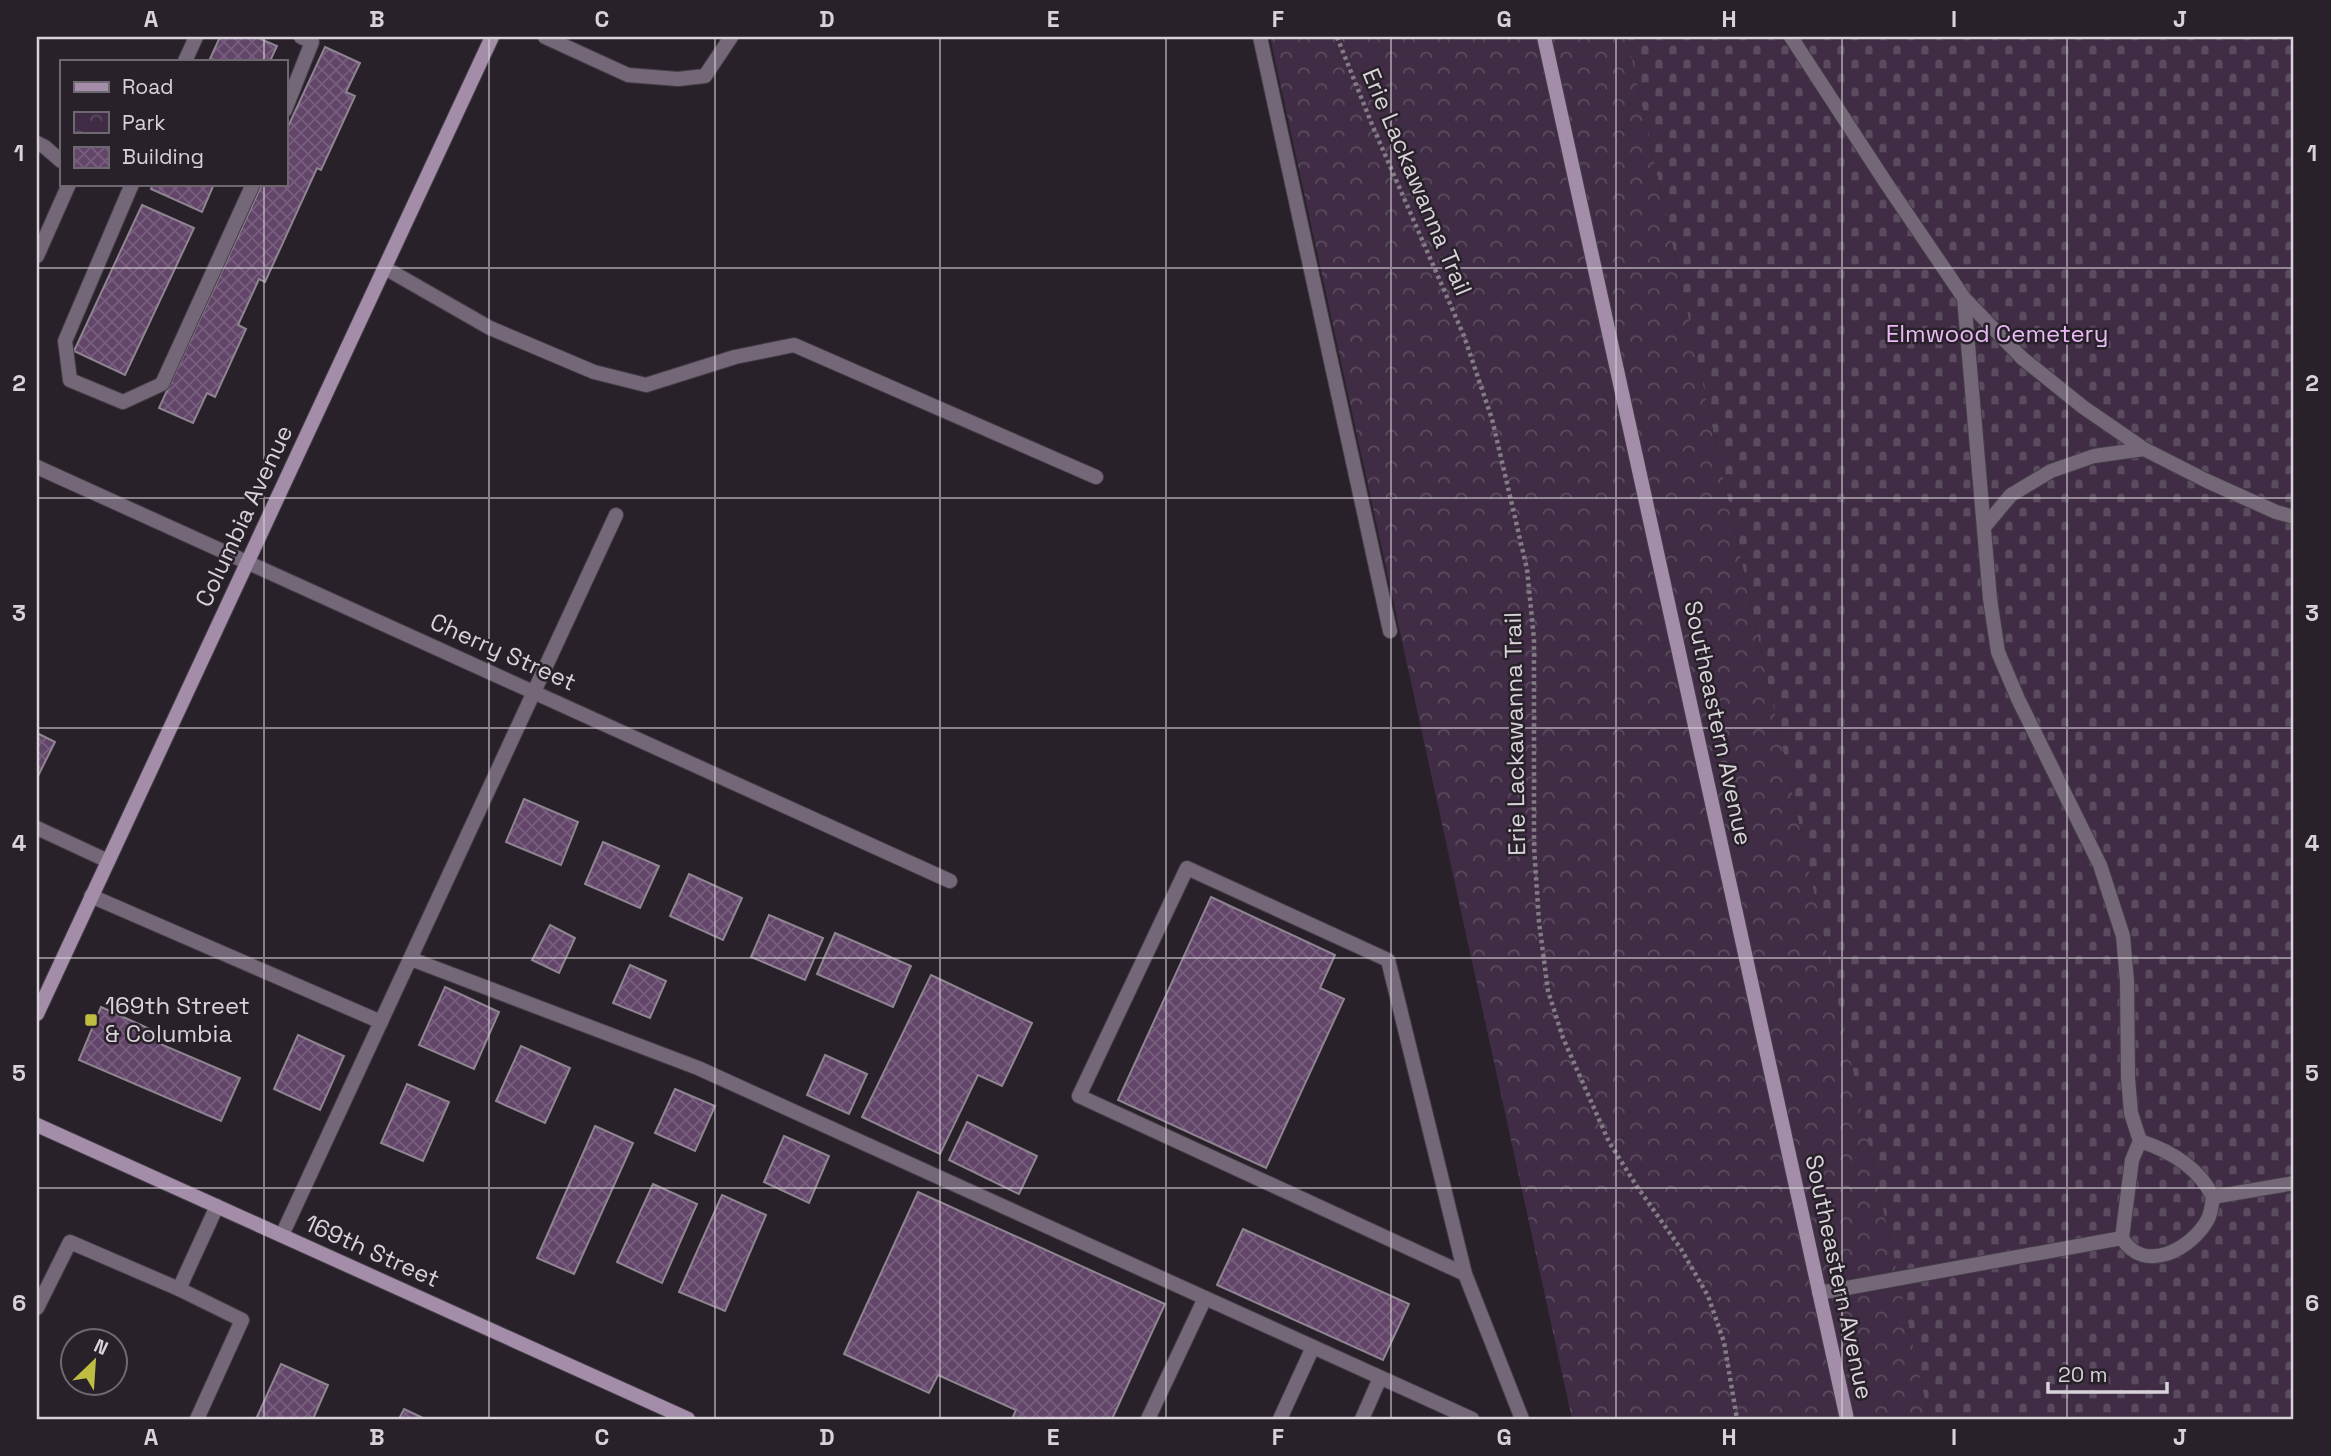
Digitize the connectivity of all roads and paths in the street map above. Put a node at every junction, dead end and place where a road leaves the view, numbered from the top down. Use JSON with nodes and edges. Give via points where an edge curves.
{"nodes":[{"id":1,"x":196,"y":37,"type":"edge"},
{"id":2,"x":301,"y":37,"type":"edge"},
{"id":3,"x":492,"y":37,"type":"edge"},
{"id":4,"x":545,"y":37,"type":"edge"},
{"id":5,"x":731,"y":37,"type":"edge"},
{"id":6,"x":1260,"y":37,"type":"edge"},
{"id":7,"x":1337,"y":37,"type":"edge"},
{"id":8,"x":1544,"y":37,"type":"edge"},
{"id":9,"x":1791,"y":37,"type":"edge"},
{"id":10,"x":185,"y":60,"type":"edge"},
{"id":11,"x":287,"y":105,"type":"edge"},
{"id":12,"x":37,"y":143,"type":"edge"},
{"id":13,"x":60,"y":160,"type":"edge"},
{"id":14,"x":68,"y":186,"type":"edge"},
{"id":15,"x":131,"y":186,"type":"edge"},
{"id":16,"x":252,"y":186,"type":"edge"},
{"id":17,"x":37,"y":256,"type":"edge"},
{"id":18,"x":385,"y":268,"type":"junction"},
{"id":19,"x":1964,"y":298,"type":"junction"},
{"id":20,"x":2144,"y":449,"type":"junction"},
{"id":21,"x":37,"y":467,"type":"edge"},
{"id":22,"x":1096,"y":477,"type":"dead end"},
{"id":23,"x":616,"y":515,"type":"dead end"},
{"id":24,"x":2294,"y":517,"type":"edge"},
{"id":25,"x":1985,"y":526,"type":"junction"},
{"id":26,"x":247,"y":562,"type":"junction"},
{"id":27,"x":1390,"y":631,"type":"dead end"},
{"id":28,"x":535,"y":692,"type":"junction"},
{"id":29,"x":37,"y":828,"type":"edge"},
{"id":30,"x":108,"y":861,"type":"junction"},
{"id":31,"x":950,"y":881,"type":"dead end"},
{"id":32,"x":91,"y":896,"type":"junction"},
{"id":33,"x":411,"y":958,"type":"junction"},
{"id":34,"x":41,"y":991,"type":"edge"},
{"id":35,"x":37,"y":1014,"type":"edge"},
{"id":36,"x":381,"y":1022,"type":"junction"},
{"id":37,"x":37,"y":1125,"type":"edge"},
{"id":38,"x":2140,"y":1141,"type":"junction"},
{"id":39,"x":2294,"y":1182,"type":"edge"},
{"id":40,"x":2213,"y":1197,"type":"junction"},
{"id":41,"x":217,"y":1206,"type":"junction"},
{"id":42,"x":282,"y":1236,"type":"junction"},
{"id":43,"x":2122,"y":1238,"type":"junction"},
{"id":44,"x":1465,"y":1275,"type":"junction"},
{"id":45,"x":179,"y":1289,"type":"junction"},
{"id":46,"x":1819,"y":1293,"type":"junction"},
{"id":47,"x":1205,"y":1298,"type":"junction"},
{"id":48,"x":37,"y":1308,"type":"edge"},
{"id":49,"x":1313,"y":1347,"type":"junction"},
{"id":50,"x":1380,"y":1378,"type":"junction"},
{"id":51,"x":197,"y":1419,"type":"edge"},
{"id":52,"x":688,"y":1419,"type":"edge"},
{"id":53,"x":1148,"y":1419,"type":"edge"},
{"id":54,"x":1280,"y":1419,"type":"edge"},
{"id":55,"x":1362,"y":1419,"type":"edge"},
{"id":56,"x":1472,"y":1419,"type":"edge"},
{"id":57,"x":1522,"y":1419,"type":"edge"},
{"id":58,"x":1737,"y":1419,"type":"edge"},
{"id":59,"x":1847,"y":1419,"type":"edge"}],
"edges":[{"from":1,"to":10,"type":"street"},
{"from":2,"to":11,"type":"street","via":[[312,42]]},
{"from":3,"to":18,"type":"street","name":"Columbia Avenue"},
{"from":4,"to":5,"type":"street","via":[[628,75],[678,79],[705,76]]},
{"from":6,"to":27,"type":"street"},
{"from":7,"to":58,"type":"path","name":"Erie Lackawanna Trail","via":[[1464,336],[1492,419],[1527,569],[1534,639],[1534,846],[1548,990],[1563,1038],[1609,1142],[1708,1296],[1724,1342]]},
{"from":8,"to":46,"type":"street","name":"Southeastern Avenue"},
{"from":9,"to":19,"type":"street"},
{"from":12,"to":13,"type":"street"},
{"from":14,"to":17,"type":"street"},
{"from":15,"to":16,"type":"street","via":[[65,341],[70,380],[123,402],[162,384]]},
{"from":18,"to":22,"type":"street","via":[[490,328],[594,372],[646,385],[735,357],[794,345]]},
{"from":18,"to":26,"type":"street","name":"Columbia Avenue"},
{"from":19,"to":20,"type":"street","via":[[2022,358]]},
{"from":19,"to":25,"type":"street"},
{"from":20,"to":24,"type":"street"},
{"from":20,"to":25,"type":"street","via":[[2095,456],[2051,471],[2011,495]]},
{"from":21,"to":26,"type":"street","name":"Cherry Street"},
{"from":23,"to":28,"type":"street"},
{"from":25,"to":38,"type":"street","via":[[1998,652],[2100,865],[2123,936],[2128,1078],[2131,1113]]},
{"from":26,"to":28,"type":"street","name":"Cherry Street"},
{"from":26,"to":30,"type":"street","name":"Columbia Avenue"},
{"from":28,"to":31,"type":"street","name":"Cherry Street"},
{"from":28,"to":33,"type":"street"},
{"from":29,"to":30,"type":"street"},
{"from":30,"to":32,"type":"street","name":"Columbia Avenue"},
{"from":32,"to":34,"type":"street","name":"Columbia Avenue"},
{"from":32,"to":36,"type":"street"},
{"from":33,"to":36,"type":"street"},
{"from":33,"to":47,"type":"street","via":[[698,1068]]},
{"from":34,"to":35,"type":"street","name":"Columbia Avenue"},
{"from":36,"to":42,"type":"street"},
{"from":37,"to":41,"type":"street","name":"169th Street"},
{"from":38,"to":40,"type":"street","via":[[2184,1163],[2205,1180]]},
{"from":38,"to":43,"type":"street","via":[[2132,1160]]},
{"from":39,"to":40,"type":"street"},
{"from":40,"to":43,"type":"street","via":[[2208,1219],[2188,1243],[2166,1255],[2140,1256]]},
{"from":41,"to":42,"type":"street","name":"169th Street"},
{"from":41,"to":45,"type":"street"},
{"from":42,"to":52,"type":"street","name":"169th Street"},
{"from":43,"to":46,"type":"street"},
{"from":44,"to":44,"type":"street","via":[[1388,960],[1187,868],[1079,1096]]},
{"from":44,"to":57,"type":"street"},
{"from":45,"to":48,"type":"street","via":[[70,1242]]},
{"from":45,"to":51,"type":"street","via":[[242,1320]]},
{"from":46,"to":59,"type":"street","name":"Southeastern Avenue"},
{"from":47,"to":49,"type":"street"},
{"from":47,"to":53,"type":"street"},
{"from":49,"to":50,"type":"street"},
{"from":49,"to":54,"type":"street"},
{"from":50,"to":55,"type":"street"},
{"from":50,"to":56,"type":"street"}]}
